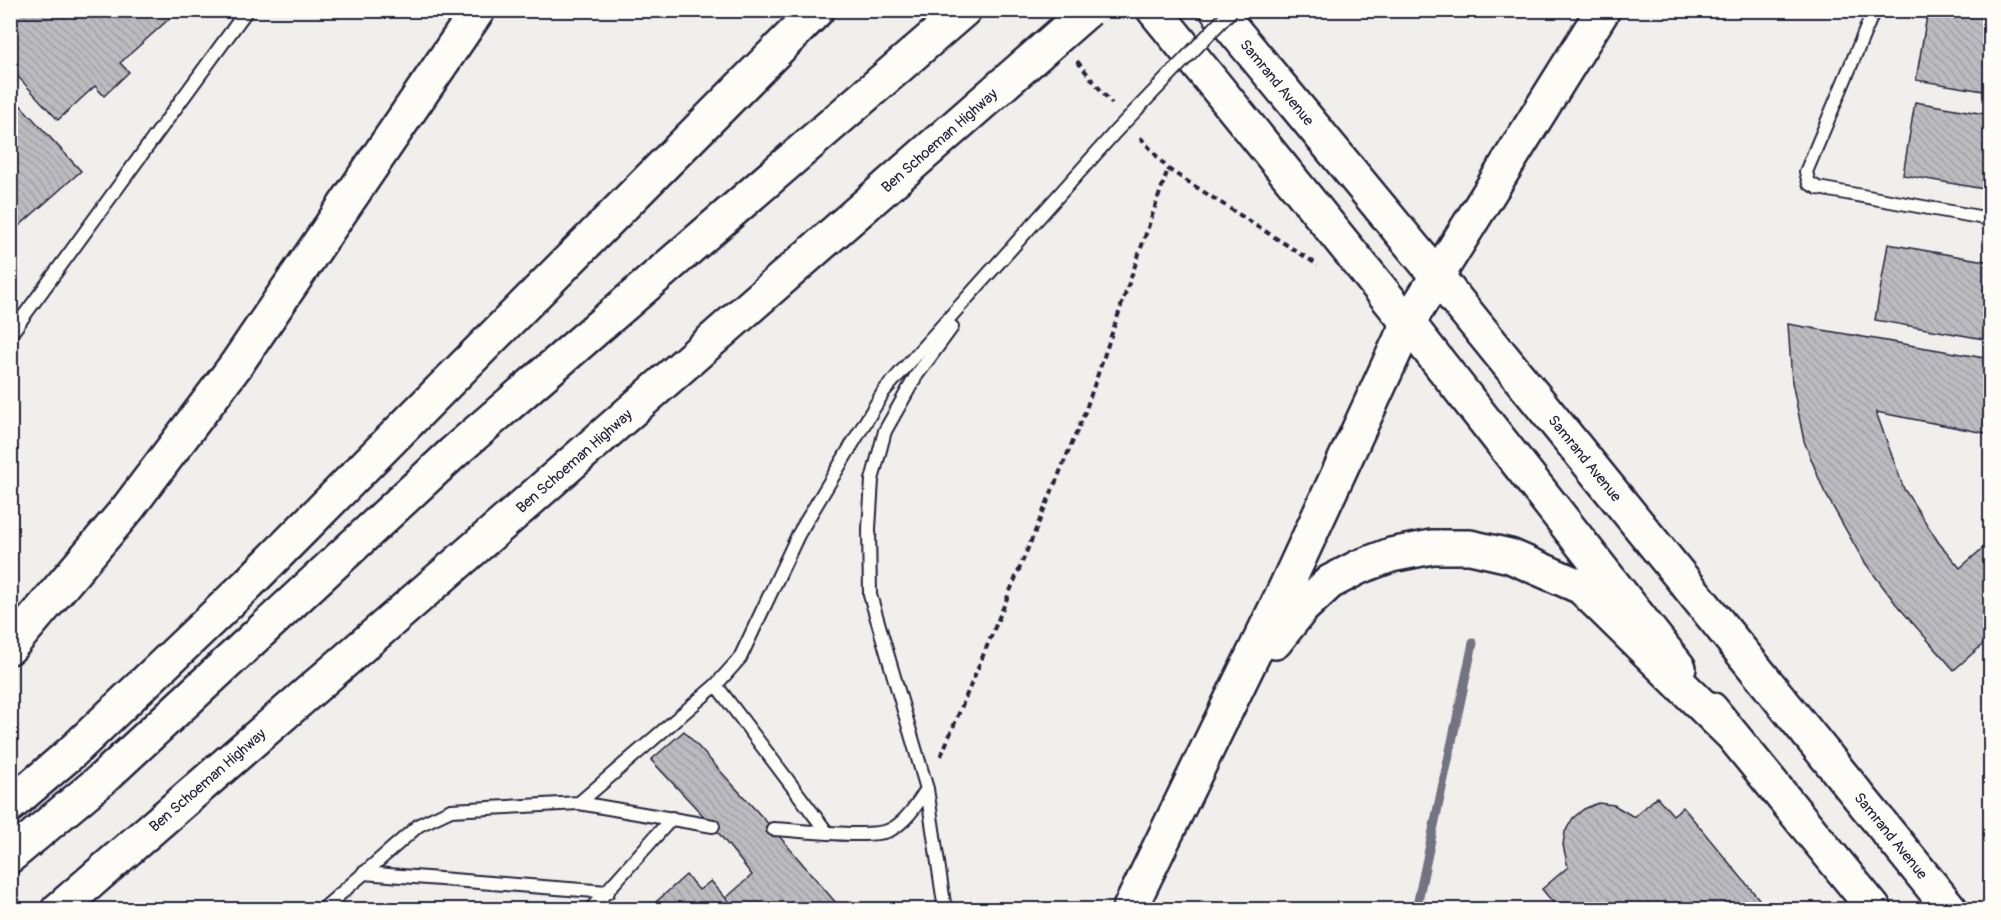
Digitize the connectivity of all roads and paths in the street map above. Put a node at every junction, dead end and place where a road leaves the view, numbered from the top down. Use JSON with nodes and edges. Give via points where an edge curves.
{"nodes":[{"id":1,"x":247,"y":10,"type":"edge"},
{"id":2,"x":478,"y":10,"type":"edge"},
{"id":3,"x":817,"y":10,"type":"edge"},
{"id":4,"x":964,"y":10,"type":"edge"},
{"id":5,"x":1088,"y":10,"type":"edge"},
{"id":6,"x":1154,"y":10,"type":"edge"},
{"id":7,"x":1217,"y":10,"type":"edge"},
{"id":8,"x":1232,"y":10,"type":"edge"},
{"id":9,"x":1603,"y":10,"type":"edge"},
{"id":10,"x":1874,"y":10,"type":"edge"},
{"id":11,"x":1071,"y":55,"type":"dead end"},
{"id":12,"x":1116,"y":108,"type":"dead end"},
{"id":13,"x":1138,"y":134,"type":"dead end"},
{"id":14,"x":1168,"y":170,"type":"junction"},
{"id":15,"x":1990,"y":219,"type":"edge"},
{"id":16,"x":1328,"y":272,"type":"dead end"},
{"id":17,"x":992,"y":273,"type":"junction"},
{"id":18,"x":1436,"y":274,"type":"junction"},
{"id":19,"x":1408,"y":323,"type":"junction"},
{"id":20,"x":10,"y":335,"type":"edge"},
{"id":21,"x":10,"y":647,"type":"edge"},
{"id":22,"x":716,"y":686,"type":"junction"},
{"id":23,"x":1236,"y":691,"type":"junction"},
{"id":24,"x":1730,"y":732,"type":"junction"},
{"id":25,"x":927,"y":789,"type":"junction"},
{"id":26,"x":579,"y":803,"type":"junction"},
{"id":27,"x":10,"y":805,"type":"edge"},
{"id":28,"x":672,"y":818,"type":"junction"},
{"id":29,"x":712,"y":826,"type":"dead end"},
{"id":30,"x":773,"y":829,"type":"dead end"},
{"id":31,"x":826,"y":831,"type":"junction"},
{"id":32,"x":10,"y":856,"type":"edge"},
{"id":33,"x":363,"y":873,"type":"junction"},
{"id":34,"x":608,"y":892,"type":"junction"},
{"id":35,"x":58,"y":909,"type":"edge"},
{"id":36,"x":322,"y":909,"type":"edge"},
{"id":37,"x":590,"y":909,"type":"edge"},
{"id":38,"x":945,"y":909,"type":"edge"},
{"id":39,"x":1129,"y":909,"type":"edge"},
{"id":40,"x":1875,"y":909,"type":"edge"},
{"id":41,"x":1951,"y":909,"type":"edge"}],
"edges":[{"from":1,"to":20,"type":"lane"},
{"from":2,"to":21,"type":"main road","via":[[236,365],[128,508]]},
{"from":3,"to":27,"type":"main road","via":[[246,586],[71,753]]},
{"from":4,"to":32,"type":"main road","via":[[454,452],[101,780]]},
{"from":5,"to":35,"type":"main road","name":"Ben Schoeman Highway","bridge":true},
{"from":6,"to":19,"type":"main road"},
{"from":7,"to":18,"type":"main road","name":"Samrand Avenue"},
{"from":8,"to":17,"type":"lane","bridge":true,"via":[[1116,131]]},
{"from":9,"to":18,"type":"main road"},
{"from":10,"to":15,"type":"lane","via":[[1806,172],[1809,183],[1818,188]]},
{"from":11,"to":12,"type":"path"},
{"from":13,"to":14,"type":"path"},
{"from":14,"to":16,"type":"path"},
{"from":14,"to":25,"type":"path","via":[[1085,412]]},
{"from":17,"to":22,"type":"lane","via":[[884,391],[798,535],[740,658]]},
{"from":17,"to":25,"type":"lane","via":[[916,376],[885,431],[872,480],[870,595]]},
{"from":18,"to":19,"type":"main road"},
{"from":18,"to":41,"type":"main road","name":"Samrand Avenue"},
{"from":19,"to":23,"type":"main road"},
{"from":19,"to":24,"type":"main road"},
{"from":22,"to":26,"type":"lane"},
{"from":22,"to":31,"type":"lane"},
{"from":23,"to":24,"type":"main road","via":[[1302,608],[1330,582],[1391,555],[1432,547],[1470,547],[1510,556],[1581,587]]},
{"from":23,"to":39,"type":"main road"},
{"from":24,"to":40,"type":"main road"},
{"from":25,"to":31,"type":"lane","via":[[903,820],[888,831]]},
{"from":25,"to":38,"type":"lane"},
{"from":26,"to":28,"type":"lane"},
{"from":26,"to":33,"type":"lane","via":[[451,810],[419,825]]},
{"from":28,"to":29,"type":"lane"},
{"from":28,"to":34,"type":"lane"},
{"from":30,"to":31,"type":"lane"},
{"from":33,"to":34,"type":"lane"},
{"from":33,"to":36,"type":"lane"},
{"from":34,"to":37,"type":"lane"}]}
